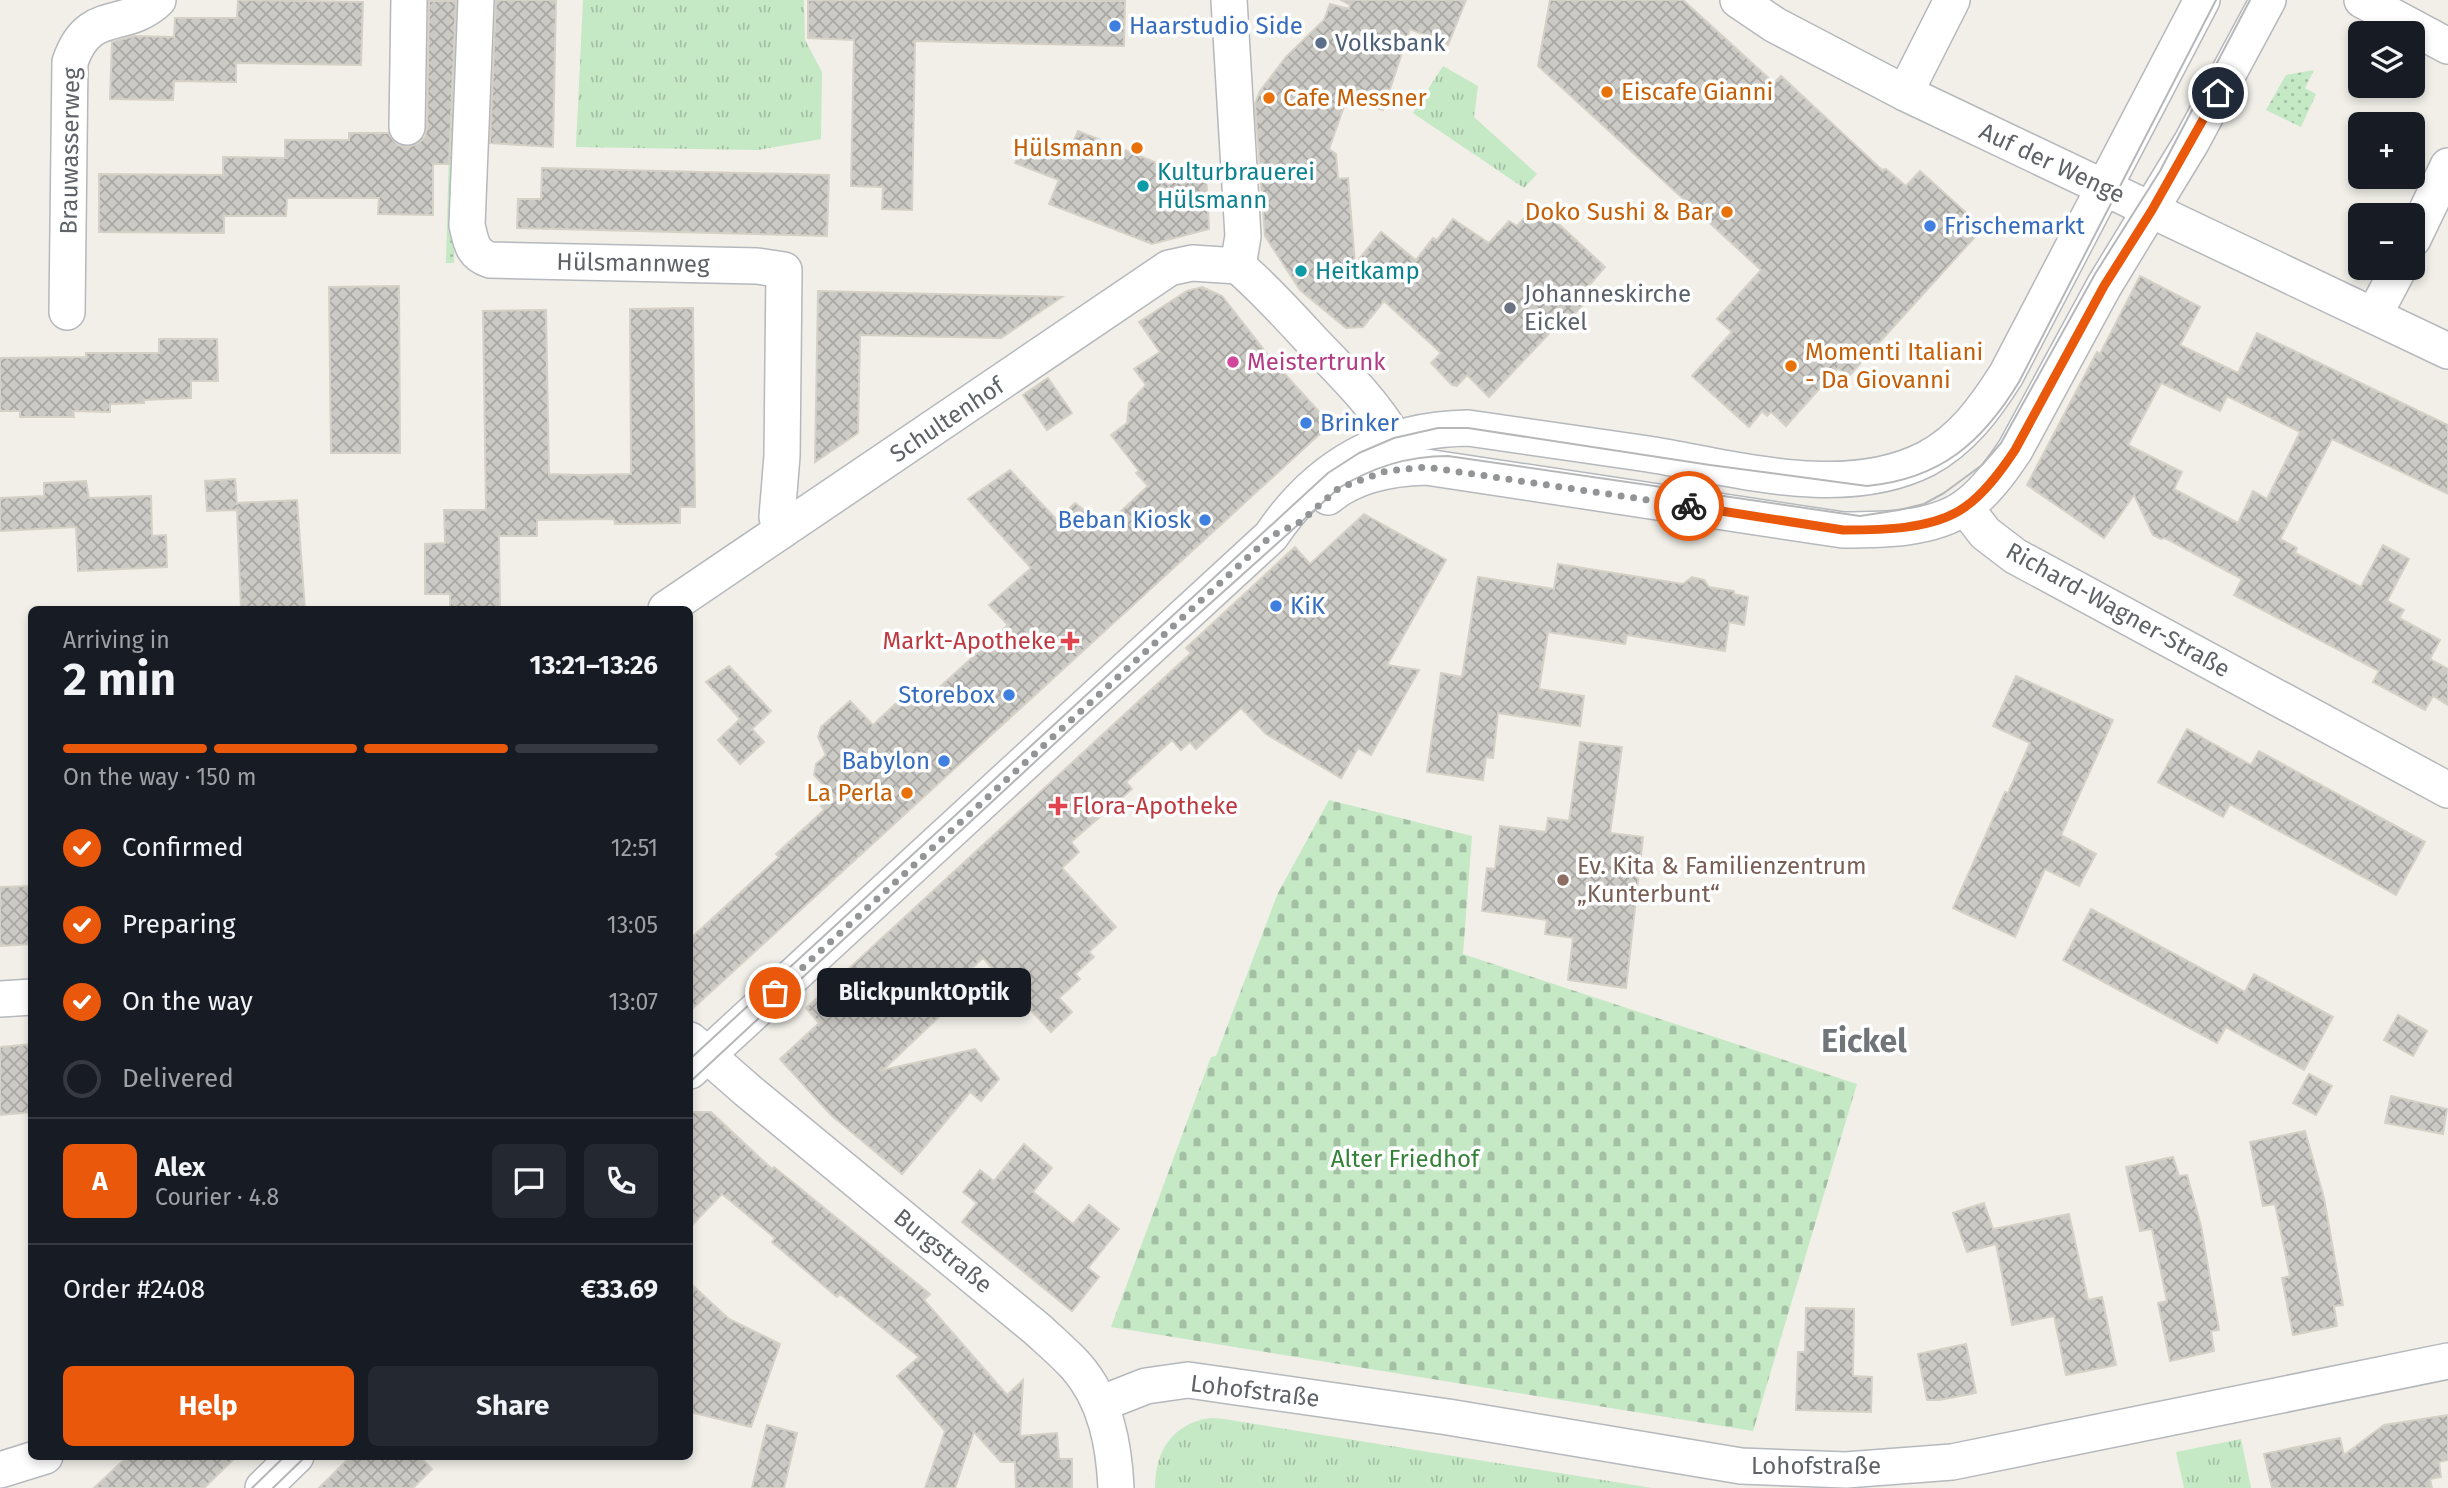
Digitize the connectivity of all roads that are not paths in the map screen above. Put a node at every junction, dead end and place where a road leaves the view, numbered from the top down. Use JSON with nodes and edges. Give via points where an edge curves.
{"nodes":[{"id":1,"x":158,"y":0,"type":"edge"},
{"id":2,"x":410,"y":0,"type":"edge"},
{"id":3,"x":475,"y":0,"type":"edge"},
{"id":4,"x":1229,"y":0,"type":"edge"},
{"id":5,"x":1738,"y":0,"type":"edge"},
{"id":6,"x":1952,"y":0,"type":"edge"},
{"id":7,"x":2202,"y":0,"type":"edge"},
{"id":8,"x":2268,"y":0,"type":"edge"},
{"id":9,"x":2362,"y":0,"type":"edge"},
{"id":10,"x":2448,"y":46,"type":"edge"},
{"id":11,"x":1905,"y":93,"type":"junction"},
{"id":12,"x":407,"y":127,"type":"dead end"},
{"id":13,"x":2448,"y":166,"type":"edge"},
{"id":14,"x":2103,"y":187,"type":"junction"},
{"id":15,"x":2152,"y":210,"type":"junction"},
{"id":16,"x":2425,"y":214,"type":"edge"},
{"id":17,"x":1238,"y":267,"type":"junction"},
{"id":18,"x":2393,"y":280,"type":"edge"},
{"id":19,"x":67,"y":312,"type":"dead end"},
{"id":20,"x":2374,"y":315,"type":"junction"},
{"id":21,"x":2448,"y":351,"type":"edge"},
{"id":22,"x":1400,"y":453,"type":"junction"},
{"id":23,"x":1965,"y":507,"type":"junction"},
{"id":24,"x":781,"y":531,"type":"junction"},
{"id":25,"x":670,"y":606,"type":"edge"},
{"id":26,"x":2448,"y":790,"type":"edge"},
{"id":27,"x":28,"y":997,"type":"edge"},
{"id":28,"x":0,"y":999,"type":"edge"},
{"id":29,"x":695,"y":1055,"type":"edge"},
{"id":30,"x":2448,"y":1361,"type":"edge"},
{"id":31,"x":1100,"y":1404,"type":"junction"},
{"id":32,"x":32,"y":1460,"type":"edge"},
{"id":33,"x":292,"y":1460,"type":"edge"},
{"id":34,"x":0,"y":1470,"type":"edge"},
{"id":35,"x":263,"y":1488,"type":"edge"},
{"id":36,"x":1116,"y":1488,"type":"edge"}],
"edges":[{"from":1,"to":19,"type":"street","name":"Brauwasserweg","via":[[132,16],[91,28],[81,37],[70,62]]},
{"from":2,"to":12,"type":"street"},
{"from":3,"to":24,"type":"street","name":"Hülsmannweg","via":[[467,225],[479,257],[784,270],[782,456],[776,517]]},
{"from":4,"to":17,"type":"street","via":[[1243,236]]},
{"from":5,"to":11,"type":"street","name":"Auf der Wenge","via":[[1775,25]]},
{"from":6,"to":11,"type":"street"},
{"from":7,"to":14,"type":"street"},
{"from":8,"to":15,"type":"street"},
{"from":9,"to":10,"type":"street"},
{"from":11,"to":14,"type":"street","name":"Auf der Wenge"},
{"from":13,"to":16,"type":"street"},
{"from":14,"to":15,"type":"street","name":"Auf der Wenge"},
{"from":14,"to":22,"type":"street","via":[[1986,406],[1945,447],[1889,473],[1822,481],[1468,428],[1438,428]]},
{"from":15,"to":20,"type":"street","name":"Auf der Wenge"},
{"from":15,"to":23,"type":"street","via":[[2104,286],[2015,450],[1999,474]]},
{"from":17,"to":22,"type":"street","via":[[1380,415]]},
{"from":17,"to":24,"type":"street","name":"Schultenhof","via":[[1192,263],[1169,268]]},
{"from":18,"to":20,"type":"street"},
{"from":20,"to":21,"type":"street","name":"Auf der Wenge"},
{"from":22,"to":23,"type":"street","via":[[1446,469],[1843,530],[1913,526]]},
{"from":22,"to":29,"type":"street","via":[[1359,453],[1328,473],[1287,512],[1271,536]]},
{"from":23,"to":26,"type":"street","name":"Richard-Wagner-Straße","via":[[1985,533],[2015,556]]},
{"from":24,"to":25,"type":"street","name":"Schultenhof"},
{"from":27,"to":28,"type":"street"},
{"from":29,"to":31,"type":"street","name":"Burgstraße","via":[[1037,1328],[1078,1368]]},
{"from":30,"to":31,"type":"street","name":"Lohofstraße","via":[[1952,1462],[1846,1470],[1741,1466],[1188,1380],[1146,1386]]},
{"from":31,"to":36,"type":"street","name":"Burgstraße","via":[[1112,1440]]},
{"from":32,"to":34,"type":"street"},
{"from":33,"to":35,"type":"street"}]}
